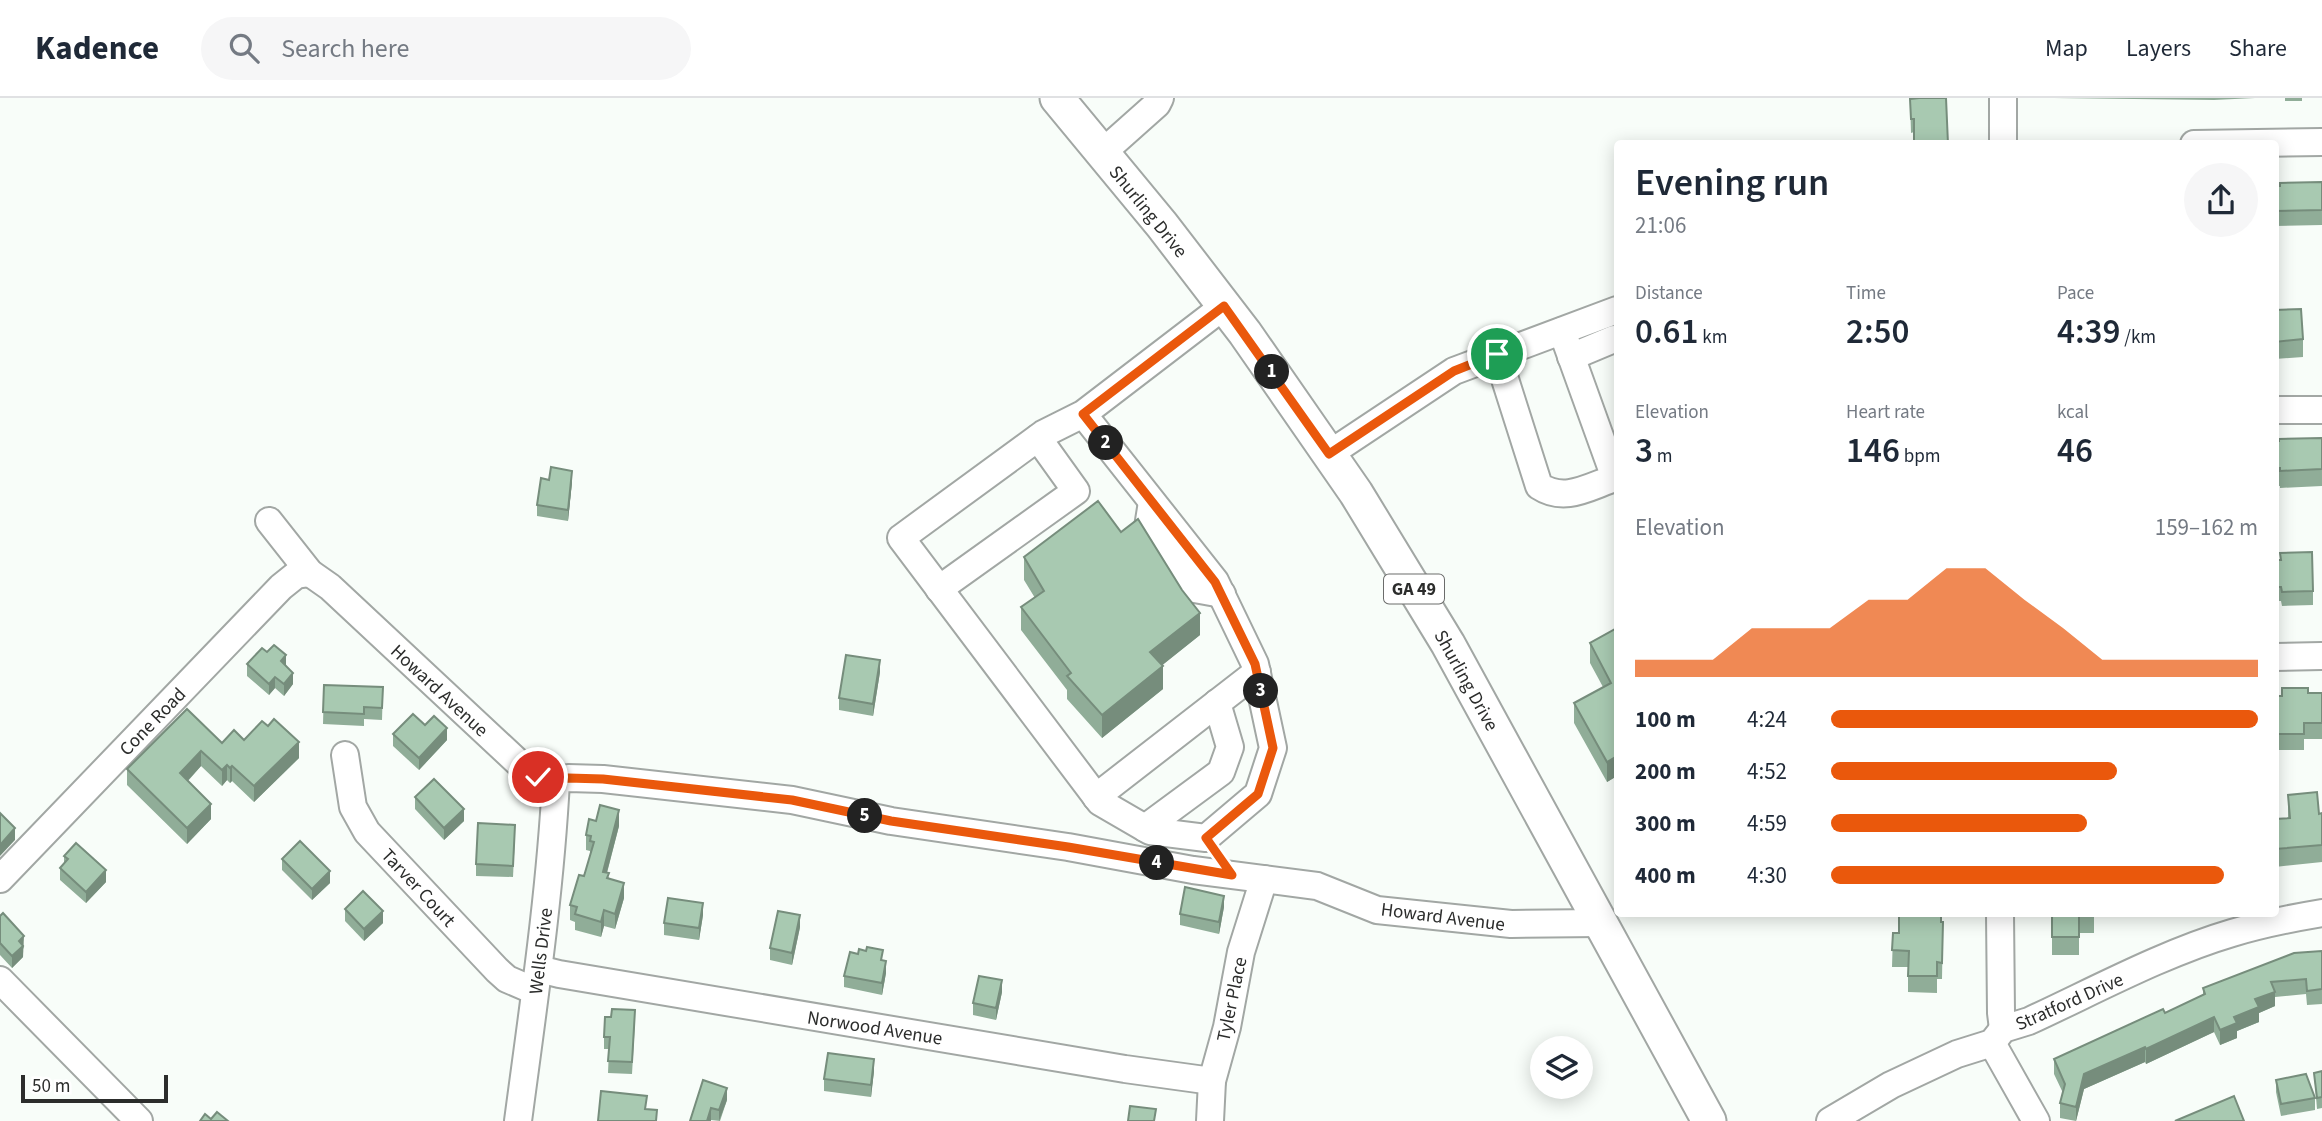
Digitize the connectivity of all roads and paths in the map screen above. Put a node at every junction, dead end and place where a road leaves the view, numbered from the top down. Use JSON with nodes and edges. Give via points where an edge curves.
{"nodes":[{"id":1,"x":1057,"y":98,"type":"edge"},
{"id":2,"x":1160,"y":98,"type":"edge"},
{"id":3,"x":2003,"y":98,"type":"edge"},
{"id":4,"x":2003,"y":140,"type":"edge"},
{"id":5,"x":2322,"y":142,"type":"edge"},
{"id":6,"x":2279,"y":143,"type":"edge"},
{"id":7,"x":1102,"y":153,"type":"junction"},
{"id":8,"x":1224,"y":306,"type":"junction"},
{"id":9,"x":1614,"y":311,"type":"edge"},
{"id":10,"x":1562,"y":331,"type":"junction"},
{"id":11,"x":1614,"y":339,"type":"dead end"},
{"id":12,"x":1497,"y":354,"type":"junction"},
{"id":13,"x":1571,"y":357,"type":"junction"},
{"id":14,"x":2279,"y":410,"type":"edge"},
{"id":15,"x":2322,"y":410,"type":"edge"},
{"id":16,"x":1083,"y":414,"type":"junction"},
{"id":17,"x":1038,"y":438,"type":"junction"},
{"id":18,"x":1329,"y":454,"type":"junction"},
{"id":19,"x":1614,"y":473,"type":"edge"},
{"id":20,"x":1614,"y":479,"type":"edge"},
{"id":21,"x":269,"y":521,"type":"dead end"},
{"id":22,"x":310,"y":573,"type":"junction"},
{"id":23,"x":939,"y":589,"type":"junction"},
{"id":24,"x":2322,"y":656,"type":"edge"},
{"id":25,"x":2279,"y":657,"type":"edge"},
{"id":26,"x":1256,"y":672,"type":"junction"},
{"id":27,"x":1217,"y":703,"type":"junction"},
{"id":28,"x":345,"y":755,"type":"dead end"},
{"id":29,"x":556,"y":780,"type":"junction"},
{"id":30,"x":1096,"y":797,"type":"junction"},
{"id":31,"x":1144,"y":828,"type":"junction"},
{"id":32,"x":1206,"y":838,"type":"junction"},
{"id":33,"x":1232,"y":875,"type":"junction"},
{"id":34,"x":0,"y":879,"type":"edge"},
{"id":35,"x":1264,"y":879,"type":"junction"},
{"id":36,"x":2322,"y":913,"type":"edge"},
{"id":37,"x":2000,"y":917,"type":"edge"},
{"id":38,"x":1600,"y":923,"type":"junction"},
{"id":39,"x":0,"y":980,"type":"edge"},
{"id":40,"x":537,"y":980,"type":"junction"},
{"id":41,"x":1998,"y":1036,"type":"junction"},
{"id":42,"x":1212,"y":1081,"type":"junction"},
{"id":43,"x":139,"y":1121,"type":"edge"},
{"id":44,"x":518,"y":1121,"type":"edge"},
{"id":45,"x":1210,"y":1121,"type":"edge"},
{"id":46,"x":1709,"y":1121,"type":"edge"},
{"id":47,"x":1830,"y":1121,"type":"edge"},
{"id":48,"x":2036,"y":1121,"type":"edge"}],
"edges":[{"from":1,"to":7,"type":"main road","name":"Shurling Drive","number":"GA 49"},
{"from":2,"to":7,"type":"street"},
{"from":3,"to":4,"type":"street"},
{"from":5,"to":6,"type":"street"},
{"from":7,"to":8,"type":"main road","name":"Shurling Drive","number":"GA 49"},
{"from":8,"to":16,"type":"street"},
{"from":8,"to":18,"type":"main road","name":"Shurling Drive","number":"GA 49"},
{"from":9,"to":10,"type":"street"},
{"from":10,"to":12,"type":"street"},
{"from":10,"to":13,"type":"street"},
{"from":11,"to":13,"type":"street"},
{"from":12,"to":18,"type":"street","via":[[1454,371]]},
{"from":12,"to":20,"type":"street","via":[[1539,486],[1564,496]]},
{"from":13,"to":19,"type":"street"},
{"from":14,"to":15,"type":"street"},
{"from":16,"to":17,"type":"street"},
{"from":16,"to":26,"type":"street","via":[[1215,582]]},
{"from":17,"to":23,"type":"street","via":[[901,538]]},
{"from":17,"to":23,"type":"street","via":[[1076,491]]},
{"from":18,"to":38,"type":"main road","name":"Shurling Drive","number":"GA 49","via":[[1448,644]]},
{"from":21,"to":22,"type":"street","name":"Howard Avenue"},
{"from":22,"to":29,"type":"street","name":"Howard Avenue","via":[[524,768],[538,777]]},
{"from":22,"to":34,"type":"street","name":"Cone Road","via":[[296,575],[281,587]]},
{"from":23,"to":30,"type":"street"},
{"from":24,"to":25,"type":"street"},
{"from":26,"to":27,"type":"street"},
{"from":26,"to":32,"type":"street","via":[[1273,748],[1258,794]]},
{"from":27,"to":30,"type":"street"},
{"from":27,"to":31,"type":"street","via":[[1230,747],[1221,772]]},
{"from":28,"to":40,"type":"street","name":"Tarver Court","via":[[353,807],[367,832],[507,979]]},
{"from":29,"to":33,"type":"street","name":"Howard Avenue","via":[[603,779],[792,800],[891,821]]},
{"from":29,"to":40,"type":"street","name":"Wells Drive"},
{"from":30,"to":31,"type":"street"},
{"from":31,"to":32,"type":"street"},
{"from":32,"to":33,"type":"street"},
{"from":33,"to":35,"type":"street","name":"Howard Avenue"},
{"from":35,"to":38,"type":"street","name":"Howard Avenue","via":[[1317,886],[1377,909],[1511,924]]},
{"from":35,"to":42,"type":"street","name":"Tyler Place","via":[[1241,952]]},
{"from":36,"to":41,"type":"street","name":"Stratford Drive","via":[[2190,947]]},
{"from":37,"to":41,"type":"street"},
{"from":38,"to":46,"type":"main road","name":"Shurling Drive","number":"GA 49"},
{"from":39,"to":43,"type":"street"},
{"from":40,"to":42,"type":"street","name":"Norwood Avenue","via":[[559,974]]},
{"from":40,"to":44,"type":"street","name":"Wells Drive"},
{"from":41,"to":47,"type":"street","name":"Stratford Drive","via":[[1891,1084]]},
{"from":41,"to":48,"type":"street"},
{"from":42,"to":45,"type":"street","name":"Tyler Place"}]}
